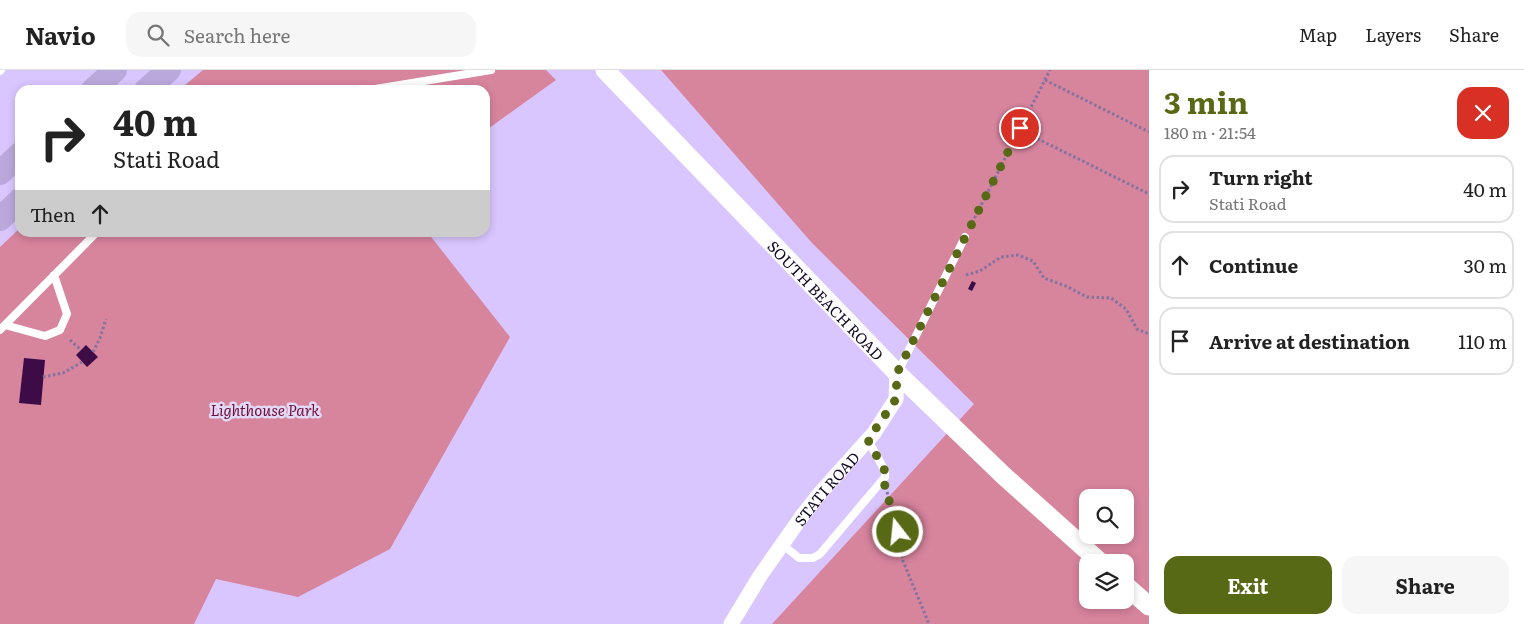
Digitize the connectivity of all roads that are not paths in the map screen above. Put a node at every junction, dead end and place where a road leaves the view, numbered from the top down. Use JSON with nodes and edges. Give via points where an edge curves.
{"nodes":[{"id":1,"x":115,"y":70,"type":"edge"},
{"id":2,"x":169,"y":70,"type":"edge"},
{"id":3,"x":491,"y":70,"type":"edge"},
{"id":4,"x":605,"y":70,"type":"edge"},
{"id":5,"x":98,"y":85,"type":"edge"},
{"id":6,"x":152,"y":85,"type":"edge"},
{"id":7,"x":400,"y":85,"type":"edge"},
{"id":8,"x":15,"y":159,"type":"edge"},
{"id":9,"x":0,"y":173,"type":"edge"},
{"id":10,"x":15,"y":205,"type":"edge"},
{"id":11,"x":0,"y":219,"type":"edge"},
{"id":12,"x":92,"y":237,"type":"edge"},
{"id":13,"x":965,"y":237,"type":"road end"},
{"id":14,"x":54,"y":274,"type":"junction"},
{"id":15,"x":2,"y":327,"type":"edge"},
{"id":16,"x":897,"y":373,"type":"junction"},
{"id":17,"x":868,"y":440,"type":"junction"},
{"id":18,"x":783,"y":545,"type":"junction"},
{"id":19,"x":1091,"y":554,"type":"edge"},
{"id":20,"x":1134,"y":593,"type":"edge"},
{"id":21,"x":1149,"y":606,"type":"edge"},
{"id":22,"x":731,"y":624,"type":"edge"}],
"edges":[{"from":1,"to":5,"type":"main road"},
{"from":2,"to":6,"type":"main road"},
{"from":3,"to":7,"type":"lane"},
{"from":4,"to":16,"type":"street","name":"SOUTH BEACH ROAD"},
{"from":8,"to":9,"type":"main road"},
{"from":10,"to":11,"type":"main road"},
{"from":12,"to":14,"type":"lane"},
{"from":13,"to":16,"type":"lane"},
{"from":14,"to":15,"type":"lane"},
{"from":14,"to":15,"type":"lane","via":[[67,314],[60,330],[46,336]]},
{"from":16,"to":17,"type":"street","name":"STATI ROAD","via":[[896,399]]},
{"from":16,"to":19,"type":"street","name":"SOUTH BEACH ROAD"},
{"from":17,"to":18,"type":"street","name":"STATI ROAD","via":[[821,492]]},
{"from":17,"to":18,"type":"lane","via":[[885,471],[883,479],[820,554],[813,558],[799,558]]},
{"from":18,"to":22,"type":"street","name":"STATI ROAD"},
{"from":20,"to":21,"type":"street"}]}
